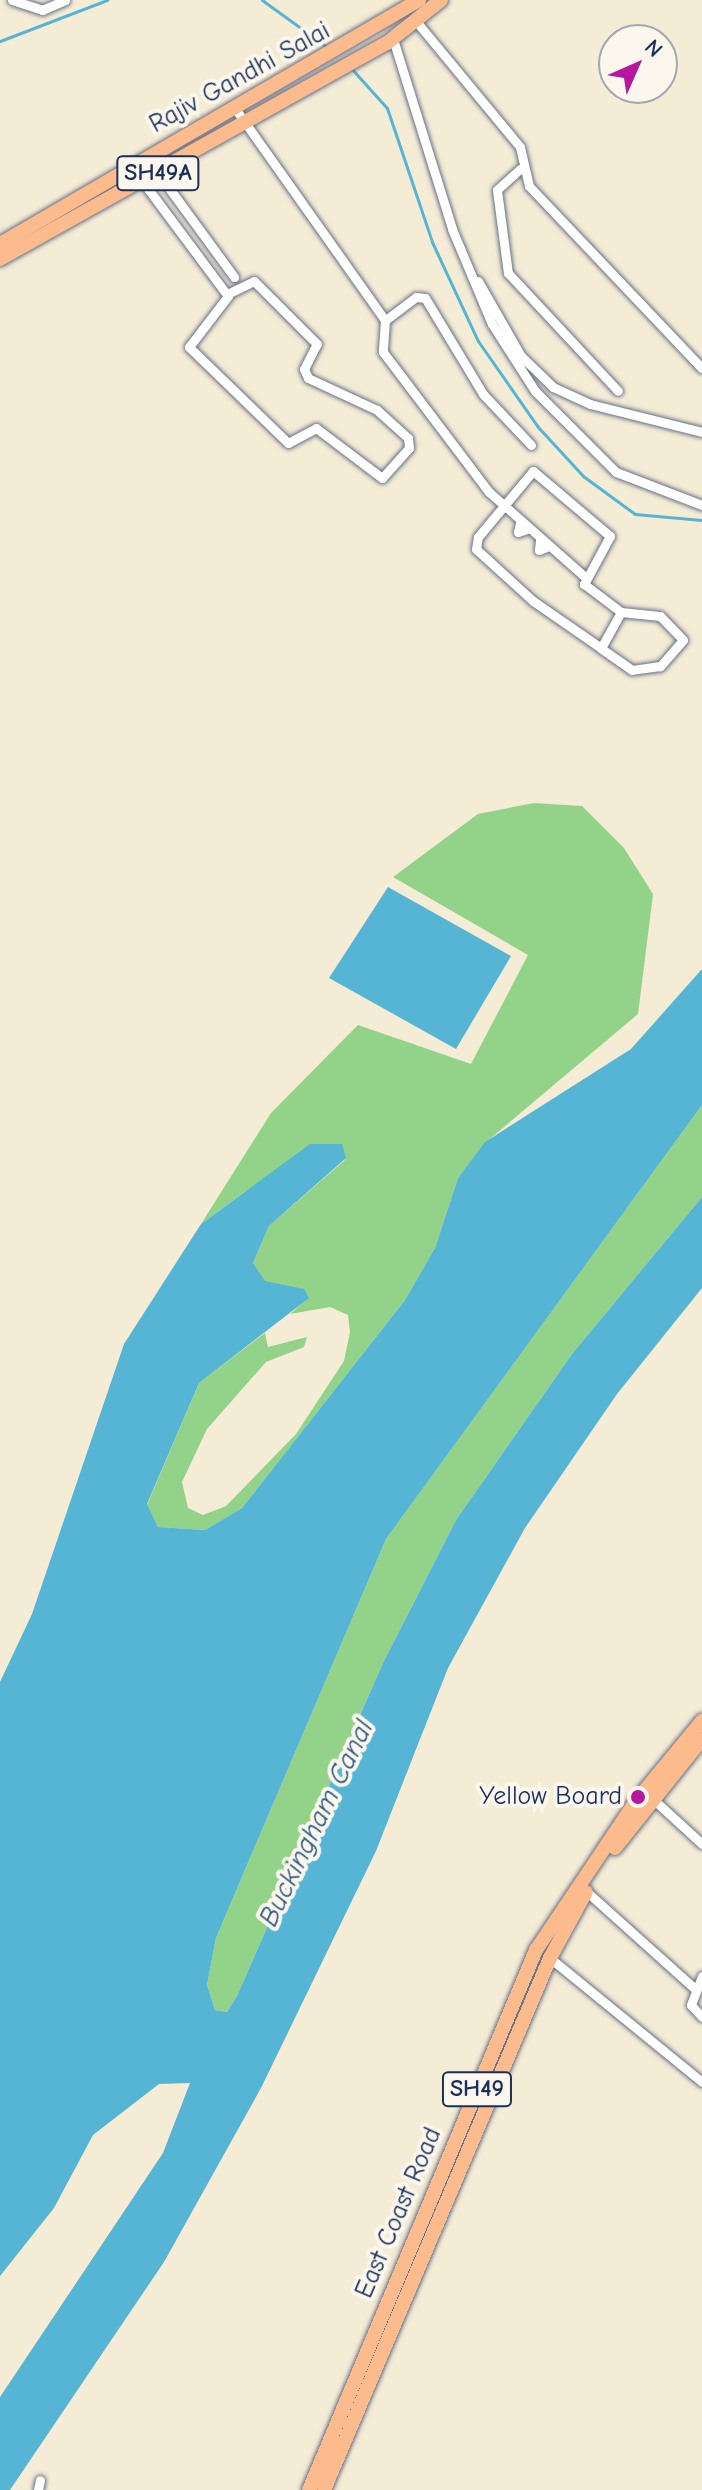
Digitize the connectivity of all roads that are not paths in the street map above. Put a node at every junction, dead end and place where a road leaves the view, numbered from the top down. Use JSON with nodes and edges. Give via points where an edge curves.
{"nodes":[{"id":1,"x":12,"y":0,"type":"edge"},
{"id":2,"x":65,"y":0,"type":"edge"},
{"id":3,"x":419,"y":0,"type":"edge"},
{"id":4,"x":441,"y":0,"type":"edge"},
{"id":5,"x":415,"y":20,"type":"junction"},
{"id":6,"x":390,"y":41,"type":"junction"},
{"id":7,"x":234,"y":107,"type":"junction"},
{"id":8,"x":245,"y":125,"type":"junction"},
{"id":9,"x":134,"y":166,"type":"junction"},
{"id":10,"x":520,"y":169,"type":"junction"},
{"id":11,"x":158,"y":173,"type":"junction"},
{"id":12,"x":142,"y":182,"type":"junction"},
{"id":13,"x":0,"y":244,"type":"edge"},
{"id":14,"x":0,"y":259,"type":"edge"},
{"id":15,"x":471,"y":272,"type":"junction"},
{"id":16,"x":234,"y":277,"type":"dead end"},
{"id":17,"x":227,"y":294,"type":"junction"},
{"id":18,"x":385,"y":320,"type":"junction"},
{"id":19,"x":702,"y":368,"type":"edge"},
{"id":20,"x":618,"y":391,"type":"dead end"},
{"id":21,"x":702,"y":432,"type":"edge"},
{"id":22,"x":531,"y":445,"type":"dead end"},
{"id":23,"x":702,"y":505,"type":"edge"},
{"id":24,"x":502,"y":508,"type":"junction"},
{"id":25,"x":584,"y":579,"type":"junction"},
{"id":26,"x":621,"y":612,"type":"junction"},
{"id":27,"x":601,"y":648,"type":"junction"},
{"id":28,"x":702,"y":1721,"type":"edge"},
{"id":29,"x":702,"y":1739,"type":"edge"},
{"id":30,"x":654,"y":1800,"type":"junction"},
{"id":31,"x":702,"y":1844,"type":"edge"},
{"id":32,"x":587,"y":1892,"type":"junction"},
{"id":33,"x":550,"y":1958,"type":"junction"},
{"id":34,"x":702,"y":1976,"type":"edge"},
{"id":35,"x":694,"y":1988,"type":"junction"},
{"id":36,"x":702,"y":2017,"type":"edge"},
{"id":37,"x":702,"y":2082,"type":"edge"},
{"id":38,"x":370,"y":2366,"type":"junction"},
{"id":39,"x":309,"y":2490,"type":"edge"},
{"id":40,"x":324,"y":2490,"type":"edge"}],
"edges":[{"from":1,"to":2,"type":"street","via":[[42,10]]},
{"from":3,"to":7,"type":"main road","name":"Rajiv Gandhi Salai","number":"SH49A","via":[[306,70]]},
{"from":4,"to":5,"type":"main road","name":"Rajiv Gandhi Salai","number":"SH49A"},
{"from":5,"to":6,"type":"main road","name":"Rajiv Gandhi Salai","number":"SH49A"},
{"from":5,"to":10,"type":"street","via":[[520,147]]},
{"from":6,"to":8,"type":"main road","name":"Rajiv Gandhi Salai","number":"SH49A"},
{"from":6,"to":15,"type":"street"},
{"from":7,"to":8,"type":"street"},
{"from":7,"to":9,"type":"main road","name":"Rajiv Gandhi Salai","number":"SH49A"},
{"from":8,"to":11,"type":"main road","name":"Rajiv Gandhi Salai","number":"SH49A"},
{"from":8,"to":18,"type":"street"},
{"from":9,"to":12,"type":"street"},
{"from":9,"to":13,"type":"main road","name":"Rajiv Gandhi Salai","number":"SH49A"},
{"from":10,"to":19,"type":"street"},
{"from":10,"to":20,"type":"street","via":[[497,190],[508,273]]},
{"from":11,"to":12,"type":"main road","name":"Rajiv Gandhi Salai","number":"SH49A"},
{"from":11,"to":16,"type":"street"},
{"from":12,"to":14,"type":"main road","name":"Rajiv Gandhi Salai","number":"SH49A"},
{"from":12,"to":17,"type":"street"},
{"from":15,"to":21,"type":"street","via":[[521,356],[553,387],[590,404]]},
{"from":15,"to":23,"type":"street","via":[[512,357],[575,432],[616,472]]},
{"from":17,"to":17,"type":"street","via":[[189,347],[288,443],[316,428],[382,478],[409,448],[408,438],[377,410],[308,378],[304,369],[317,344],[254,281]]},
{"from":18,"to":22,"type":"street","via":[[416,297],[425,298],[483,394]]},
{"from":18,"to":24,"type":"street","via":[[383,352]]},
{"from":24,"to":25,"type":"street"},
{"from":24,"to":25,"type":"street","via":[[536,470],[596,518],[610,539]]},
{"from":24,"to":27,"type":"street","via":[[476,549],[533,601]]},
{"from":25,"to":26,"type":"street"},
{"from":26,"to":27,"type":"street"},
{"from":26,"to":27,"type":"street","via":[[660,616],[683,640],[660,666],[637,672]]},
{"from":28,"to":38,"type":"main road","name":"East Coast Road","number":"SH49","via":[[636,1801],[536,1950]]},
{"from":29,"to":30,"type":"main road","name":"East Coast Road","number":"SH49"},
{"from":30,"to":31,"type":"street"},
{"from":30,"to":32,"type":"main road","name":"East Coast Road","number":"SH49"},
{"from":32,"to":33,"type":"main road","name":"East Coast Road","number":"SH49"},
{"from":32,"to":35,"type":"street"},
{"from":33,"to":37,"type":"street"},
{"from":33,"to":38,"type":"main road","name":"East Coast Road","number":"SH49"},
{"from":34,"to":35,"type":"street"},
{"from":35,"to":36,"type":"street","via":[[691,2005]]},
{"from":38,"to":39,"type":"main road","name":"East Coast Road","number":"SH49"},
{"from":38,"to":40,"type":"main road","name":"East Coast Road","number":"SH49"}]}
